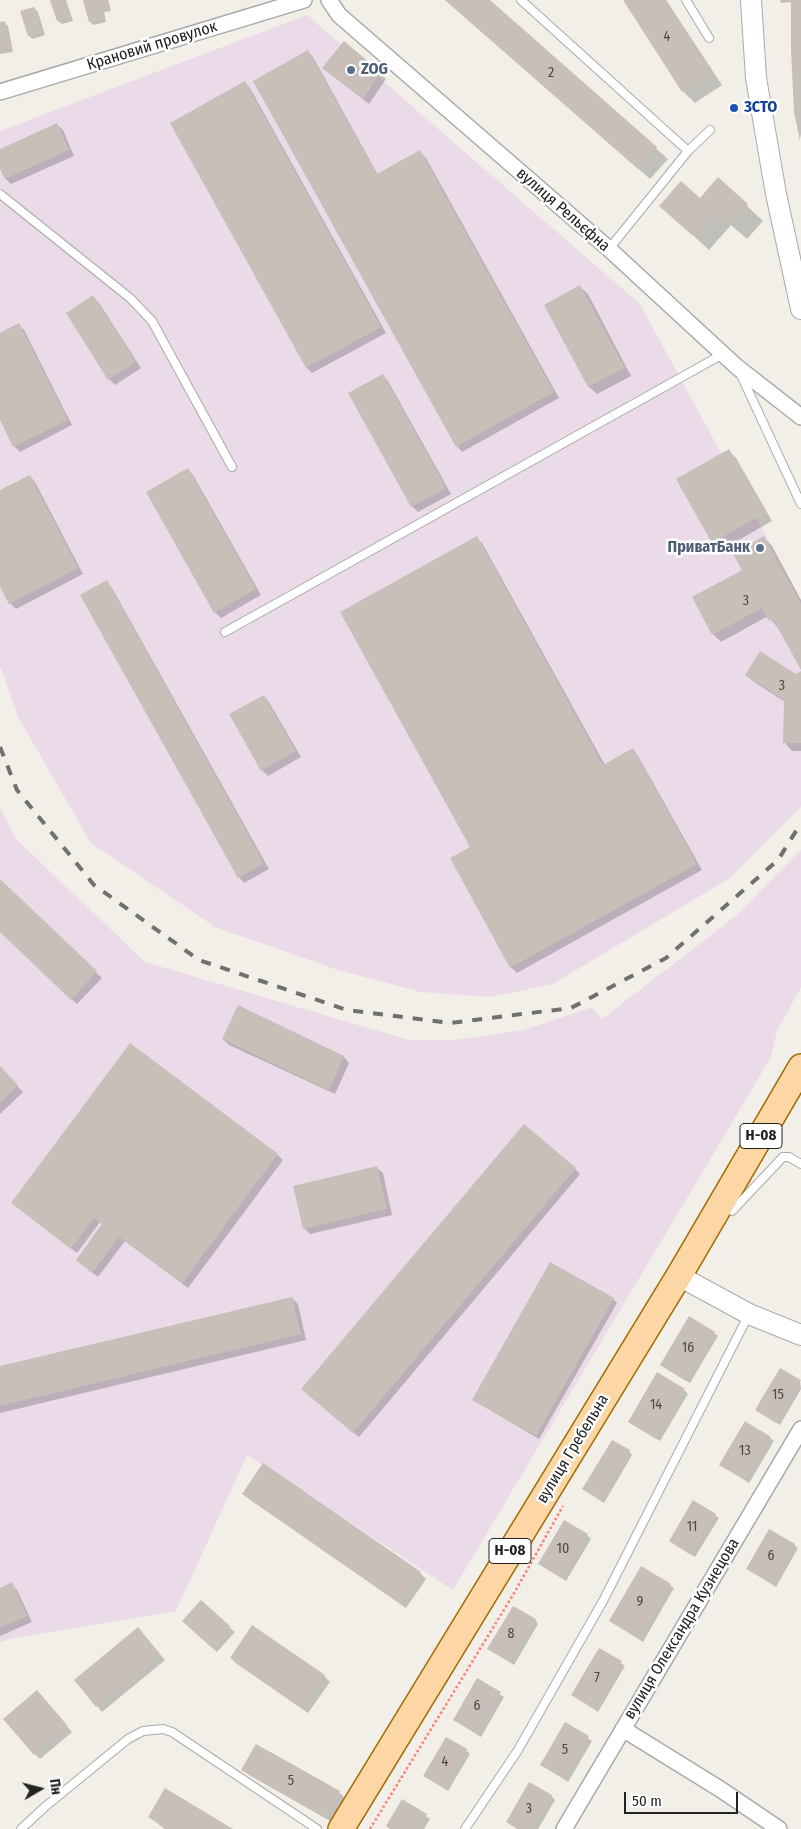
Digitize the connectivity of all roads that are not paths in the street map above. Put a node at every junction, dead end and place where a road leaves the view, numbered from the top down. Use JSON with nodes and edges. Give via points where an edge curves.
{"nodes":[{"id":1,"x":304,"y":0,"type":"edge"},
{"id":2,"x":329,"y":0,"type":"edge"},
{"id":3,"x":521,"y":0,"type":"edge"},
{"id":4,"x":686,"y":0,"type":"edge"},
{"id":5,"x":751,"y":0,"type":"edge"},
{"id":6,"x":710,"y":38,"type":"dead end"},
{"id":7,"x":0,"y":92,"type":"edge"},
{"id":8,"x":710,"y":130,"type":"dead end"},
{"id":9,"x":688,"y":151,"type":"junction"},
{"id":10,"x":0,"y":194,"type":"edge"},
{"id":11,"x":609,"y":249,"type":"junction"},
{"id":12,"x":801,"y":309,"type":"edge"},
{"id":13,"x":723,"y":354,"type":"junction"},
{"id":14,"x":737,"y":367,"type":"junction"},
{"id":15,"x":801,"y":417,"type":"edge"},
{"id":16,"x":232,"y":467,"type":"dead end"},
{"id":17,"x":801,"y":504,"type":"edge"},
{"id":18,"x":225,"y":632,"type":"dead end"},
{"id":19,"x":801,"y":1067,"type":"edge"},
{"id":20,"x":801,"y":1164,"type":"edge"},
{"id":21,"x":721,"y":1205,"type":"junction"},
{"id":22,"x":685,"y":1278,"type":"junction"},
{"id":23,"x":749,"y":1314,"type":"junction"},
{"id":24,"x":801,"y":1335,"type":"edge"},
{"id":25,"x":801,"y":1429,"type":"edge"},
{"id":26,"x":623,"y":1729,"type":"junction"},
{"id":27,"x":21,"y":1829,"type":"edge"},
{"id":28,"x":317,"y":1829,"type":"edge"},
{"id":29,"x":341,"y":1829,"type":"edge"},
{"id":30,"x":465,"y":1829,"type":"edge"},
{"id":31,"x":564,"y":1829,"type":"edge"},
{"id":32,"x":779,"y":1829,"type":"edge"}],
"edges":[{"from":1,"to":7,"type":"street","name":"Крановий провулок"},
{"from":2,"to":11,"type":"street","name":"вулиця Рельєфна","via":[[339,15]]},
{"from":3,"to":9,"type":"lane"},
{"from":4,"to":6,"type":"lane"},
{"from":5,"to":12,"type":"street","via":[[756,78],[776,194]]},
{"from":8,"to":9,"type":"lane"},
{"from":9,"to":11,"type":"lane"},
{"from":10,"to":16,"type":"lane","via":[[130,298],[152,321]]},
{"from":11,"to":13,"type":"street","name":"вулиця Рельєфна"},
{"from":13,"to":14,"type":"street","name":"вулиця Рельєфна"},
{"from":13,"to":18,"type":"lane"},
{"from":14,"to":15,"type":"street","name":"вулиця Рельєфна"},
{"from":14,"to":17,"type":"lane"},
{"from":19,"to":21,"type":"main road","name":"вулиця Гребельна","number":"Н-08"},
{"from":20,"to":21,"type":"lane","via":[[789,1157],[783,1158],[732,1211]]},
{"from":21,"to":22,"type":"main road","name":"вулиця Гребельна","number":"Н-08"},
{"from":22,"to":23,"type":"street"},
{"from":22,"to":29,"type":"main road","name":"вулиця Гребельна","number":"Н-08"},
{"from":23,"to":24,"type":"street"},
{"from":23,"to":30,"type":"lane","via":[[603,1601],[518,1750]]},
{"from":25,"to":26,"type":"street","name":"вулиця Олександра Кузнецова"},
{"from":26,"to":31,"type":"street","name":"вулиця Олександра Кузнецова"},
{"from":26,"to":32,"type":"street","via":[[720,1788]]},
{"from":27,"to":28,"type":"lane","via":[[128,1739],[143,1731],[163,1729]]}]}
